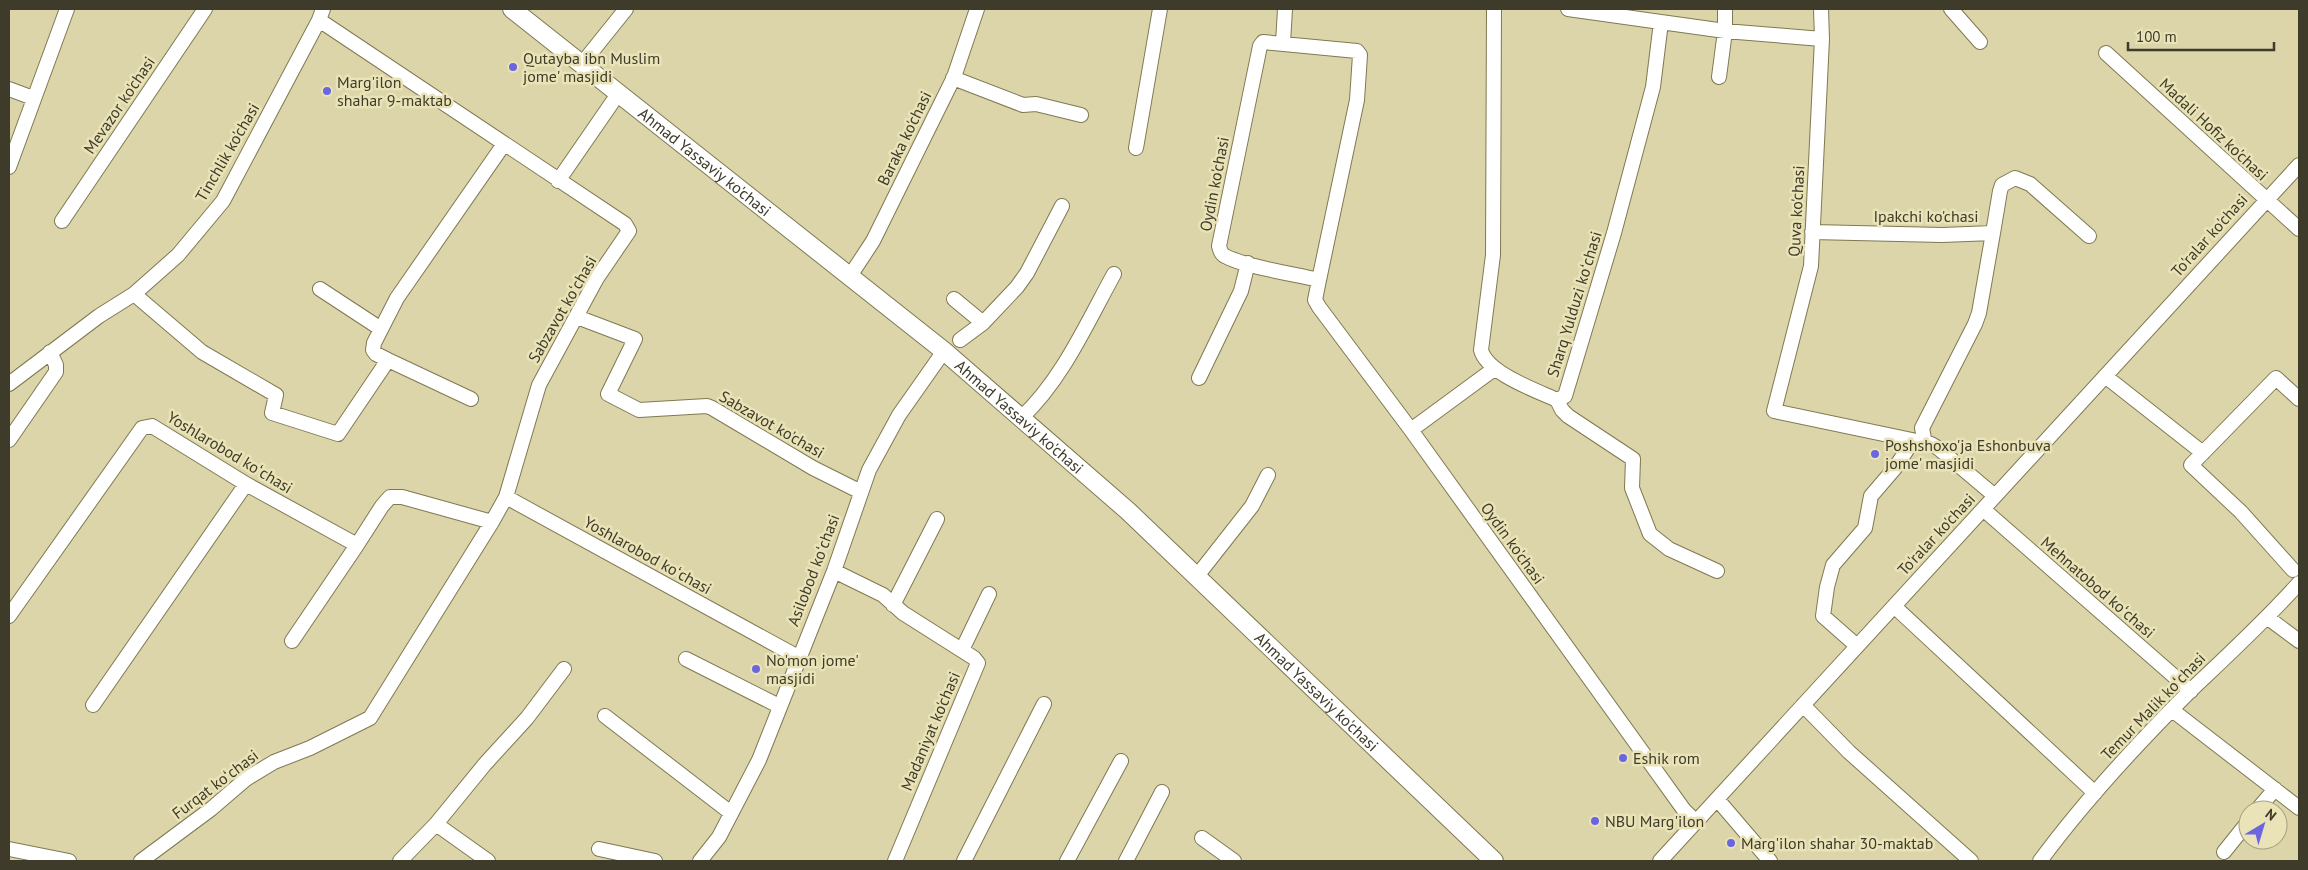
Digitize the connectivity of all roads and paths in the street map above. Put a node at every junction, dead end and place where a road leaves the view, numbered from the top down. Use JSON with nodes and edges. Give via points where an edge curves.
{"nodes":[{"id":1,"x":67,"y":9,"type":"edge"},
{"id":2,"x":205,"y":9,"type":"edge"},
{"id":3,"x":512,"y":9,"type":"edge"},
{"id":4,"x":626,"y":9,"type":"edge"},
{"id":5,"x":977,"y":9,"type":"edge"},
{"id":6,"x":1160,"y":9,"type":"edge"},
{"id":7,"x":1285,"y":9,"type":"edge"},
{"id":8,"x":1494,"y":9,"type":"edge"},
{"id":9,"x":1568,"y":9,"type":"edge"},
{"id":10,"x":1724,"y":9,"type":"edge"},
{"id":11,"x":1821,"y":9,"type":"edge"},
{"id":12,"x":1951,"y":9,"type":"edge"},
{"id":13,"x":322,"y":12,"type":"edge"},
{"id":14,"x":1607,"y":12,"type":"edge"},
{"id":15,"x":1661,"y":22,"type":"junction"},
{"id":16,"x":1725,"y":31,"type":"junction"},
{"id":17,"x":1822,"y":40,"type":"junction"},
{"id":18,"x":1980,"y":42,"type":"dead end"},
{"id":19,"x":1283,"y":43,"type":"junction"},
{"id":20,"x":2106,"y":52,"type":"dead end"},
{"id":21,"x":581,"y":65,"type":"junction"},
{"id":22,"x":1719,"y":77,"type":"dead end"},
{"id":23,"x":953,"y":78,"type":"junction"},
{"id":24,"x":9,"y":89,"type":"edge"},
{"id":25,"x":618,"y":94,"type":"junction"},
{"id":26,"x":33,"y":98,"type":"junction"},
{"id":27,"x":1080,"y":115,"type":"dead end"},
{"id":28,"x":504,"y":144,"type":"junction"},
{"id":29,"x":1136,"y":148,"type":"dead end"},
{"id":30,"x":2299,"y":165,"type":"edge"},
{"id":31,"x":9,"y":167,"type":"edge"},
{"id":32,"x":558,"y":181,"type":"junction"},
{"id":33,"x":2265,"y":200,"type":"junction"},
{"id":34,"x":1062,"y":206,"type":"dead end"},
{"id":35,"x":62,"y":221,"type":"dead end"},
{"id":36,"x":2299,"y":230,"type":"edge"},
{"id":37,"x":1812,"y":232,"type":"junction"},
{"id":38,"x":1993,"y":233,"type":"junction"},
{"id":39,"x":2090,"y":236,"type":"dead end"},
{"id":40,"x":1248,"y":263,"type":"junction"},
{"id":41,"x":1114,"y":274,"type":"dead end"},
{"id":42,"x":850,"y":276,"type":"junction"},
{"id":43,"x":1318,"y":280,"type":"junction"},
{"id":44,"x":320,"y":289,"type":"dead end"},
{"id":45,"x":134,"y":294,"type":"junction"},
{"id":46,"x":954,"y":299,"type":"dead end"},
{"id":47,"x":577,"y":317,"type":"junction"},
{"id":48,"x":983,"y":323,"type":"junction"},
{"id":49,"x":381,"y":329,"type":"junction"},
{"id":50,"x":960,"y":340,"type":"dead end"},
{"id":51,"x":944,"y":351,"type":"junction"},
{"id":52,"x":50,"y":352,"type":"junction"},
{"id":53,"x":388,"y":360,"type":"junction"},
{"id":54,"x":1494,"y":370,"type":"junction"},
{"id":55,"x":2105,"y":376,"type":"junction"},
{"id":56,"x":1200,"y":378,"type":"dead end"},
{"id":57,"x":9,"y":384,"type":"edge"},
{"id":58,"x":471,"y":398,"type":"dead end"},
{"id":59,"x":2299,"y":399,"type":"edge"},
{"id":60,"x":1557,"y":400,"type":"junction"},
{"id":61,"x":1021,"y":418,"type":"junction"},
{"id":62,"x":1411,"y":430,"type":"junction"},
{"id":63,"x":9,"y":440,"type":"edge"},
{"id":64,"x":1918,"y":443,"type":"junction"},
{"id":65,"x":2203,"y":453,"type":"junction"},
{"id":66,"x":1268,"y":475,"type":"dead end"},
{"id":67,"x":246,"y":484,"type":"junction"},
{"id":68,"x":861,"y":492,"type":"junction"},
{"id":69,"x":1995,"y":496,"type":"junction"},
{"id":70,"x":506,"y":497,"type":"junction"},
{"id":71,"x":1983,"y":509,"type":"junction"},
{"id":72,"x":936,"y":519,"type":"dead end"},
{"id":73,"x":492,"y":522,"type":"junction"},
{"id":74,"x":357,"y":545,"type":"junction"},
{"id":75,"x":2293,"y":570,"type":"dead end"},
{"id":76,"x":834,"y":571,"type":"junction"},
{"id":77,"x":1716,"y":571,"type":"dead end"},
{"id":78,"x":1196,"y":576,"type":"junction"},
{"id":79,"x":2299,"y":583,"type":"edge"},
{"id":80,"x":989,"y":594,"type":"dead end"},
{"id":81,"x":893,"y":605,"type":"junction"},
{"id":82,"x":1894,"y":606,"type":"junction"},
{"id":83,"x":9,"y":616,"type":"edge"},
{"id":84,"x":2268,"y":618,"type":"junction"},
{"id":85,"x":292,"y":641,"type":"dead end"},
{"id":86,"x":2299,"y":641,"type":"edge"},
{"id":87,"x":1857,"y":646,"type":"junction"},
{"id":88,"x":962,"y":650,"type":"junction"},
{"id":89,"x":798,"y":657,"type":"junction"},
{"id":90,"x":686,"y":659,"type":"dead end"},
{"id":91,"x":564,"y":669,"type":"dead end"},
{"id":92,"x":2191,"y":691,"type":"junction"},
{"id":93,"x":1044,"y":704,"type":"dead end"},
{"id":94,"x":93,"y":705,"type":"dead end"},
{"id":95,"x":1803,"y":705,"type":"junction"},
{"id":96,"x":780,"y":706,"type":"junction"},
{"id":97,"x":2172,"y":710,"type":"junction"},
{"id":98,"x":605,"y":716,"type":"dead end"},
{"id":99,"x":1121,"y":761,"type":"dead end"},
{"id":100,"x":2275,"y":789,"type":"junction"},
{"id":101,"x":1162,"y":792,"type":"dead end"},
{"id":102,"x":2095,"y":793,"type":"junction"},
{"id":103,"x":1716,"y":799,"type":"junction"},
{"id":104,"x":2266,"y":800,"type":"edge"},
{"id":105,"x":2299,"y":808,"type":"edge"},
{"id":106,"x":731,"y":813,"type":"junction"},
{"id":107,"x":1696,"y":822,"type":"junction"},
{"id":108,"x":436,"y":824,"type":"junction"},
{"id":109,"x":2238,"y":834,"type":"edge"},
{"id":110,"x":1202,"y":838,"type":"dead end"},
{"id":111,"x":9,"y":849,"type":"edge"},
{"id":112,"x":598,"y":849,"type":"dead end"},
{"id":113,"x":2224,"y":852,"type":"dead end"},
{"id":114,"x":482,"y":859,"type":"edge"},
{"id":115,"x":69,"y":861,"type":"edge"},
{"id":116,"x":141,"y":861,"type":"edge"},
{"id":117,"x":400,"y":861,"type":"edge"},
{"id":118,"x":654,"y":861,"type":"edge"},
{"id":119,"x":700,"y":861,"type":"edge"},
{"id":120,"x":895,"y":861,"type":"edge"},
{"id":121,"x":964,"y":861,"type":"edge"},
{"id":122,"x":1067,"y":861,"type":"edge"},
{"id":123,"x":1126,"y":861,"type":"edge"},
{"id":124,"x":1234,"y":861,"type":"edge"},
{"id":125,"x":1494,"y":861,"type":"edge"},
{"id":126,"x":1660,"y":861,"type":"edge"},
{"id":127,"x":1770,"y":861,"type":"edge"},
{"id":128,"x":1971,"y":861,"type":"edge"},
{"id":129,"x":2040,"y":861,"type":"edge"}],
"edges":[{"from":1,"to":26,"type":"street"},
{"from":2,"to":35,"type":"street","name":"Mevazor ko'chasi"},
{"from":3,"to":21,"type":"main road","name":"Ahmad Yassaviy ko'chasi"},
{"from":4,"to":21,"type":"street"},
{"from":5,"to":23,"type":"street","name":"Baraka ko'chasi"},
{"from":6,"to":29,"type":"street"},
{"from":7,"to":19,"type":"street"},
{"from":8,"to":54,"type":"street","via":[[1493,254],[1481,350],[1483,358]]},
{"from":9,"to":14,"type":"street"},
{"from":10,"to":16,"type":"street"},
{"from":11,"to":17,"type":"street","name":"Quva ko'chasi"},
{"from":12,"to":18,"type":"street"},
{"from":13,"to":28,"type":"street","name":"Sabzavot koʻchasi"},
{"from":13,"to":45,"type":"street","name":"Tinchlik ko'chasi","via":[[223,201],[178,255]]},
{"from":14,"to":15,"type":"street"},
{"from":15,"to":16,"type":"street"},
{"from":15,"to":60,"type":"street","name":"Sharq Yulduzi koʻchasi","via":[[1653,87],[1614,233],[1565,396]]},
{"from":16,"to":17,"type":"street"},
{"from":16,"to":22,"type":"street"},
{"from":17,"to":37,"type":"street","name":"Quva ko'chasi"},
{"from":19,"to":40,"type":"street","name":"Oydin ko'chasi","via":[[1263,42],[1260,46],[1220,246],[1224,255]]},
{"from":19,"to":43,"type":"street","name":"Oydin ko'chasi","via":[[1357,51],[1360,55],[1357,100]]},
{"from":20,"to":33,"type":"street","name":"Madali Hofiz ko'chasi"},
{"from":21,"to":25,"type":"main road","name":"Ahmad Yassaviy ko'chasi"},
{"from":23,"to":27,"type":"street","via":[[1023,105],[1036,104]]},
{"from":23,"to":42,"type":"street","name":"Baraka ko'chasi","via":[[873,241]]},
{"from":24,"to":26,"type":"street"},
{"from":25,"to":32,"type":"street"},
{"from":25,"to":42,"type":"main road","name":"Ahmad Yassaviy ko'chasi"},
{"from":26,"to":31,"type":"street"},
{"from":28,"to":32,"type":"street","name":"Sabzavot koʻchasi"},
{"from":28,"to":49,"type":"street","via":[[408,282]]},
{"from":30,"to":33,"type":"street","name":"To'ralar ko'chasi"},
{"from":32,"to":47,"type":"street","name":"Sabzavot koʻchasi","via":[[625,224],[629,231],[597,278]]},
{"from":33,"to":36,"type":"street","name":"Madali Hofiz ko'chasi"},
{"from":33,"to":55,"type":"street","name":"To'ralar ko'chasi"},
{"from":34,"to":48,"type":"street","via":[[1027,273]]},
{"from":37,"to":38,"type":"street","name":"Ipakchi ko'chasi"},
{"from":37,"to":64,"type":"street","name":"Quva ko'chasi","via":[[1811,266],[1774,411]]},
{"from":38,"to":39,"type":"street","via":[[2002,186],[2015,178],[2030,184]]},
{"from":38,"to":64,"type":"street","name":"Ipakchi ko'chasi","via":[[1979,313],[1922,428]]},
{"from":40,"to":43,"type":"street","name":"Oydin ko'chasi"},
{"from":40,"to":56,"type":"street","via":[[1240,291]]},
{"from":41,"to":61,"type":"street","via":[[1067,358],[1036,404]]},
{"from":42,"to":51,"type":"main road","name":"Ahmad Yassaviy ko'chasi"},
{"from":43,"to":62,"type":"street","name":"Oydin ko'chasi","via":[[1316,300],[1319,307]]},
{"from":44,"to":49,"type":"street"},
{"from":45,"to":52,"type":"street","name":"Tinchlik ko'chasi"},
{"from":45,"to":53,"type":"street","via":[[202,352],[276,395],[272,413],[338,434]]},
{"from":46,"to":48,"type":"street"},
{"from":47,"to":68,"type":"street","name":"Sabzavot ko'chasi","via":[[636,339],[608,394],[639,410],[707,406]]},
{"from":47,"to":70,"type":"street","name":"Sabzavot koʻchasi","via":[[539,385]]},
{"from":48,"to":50,"type":"street"},
{"from":49,"to":53,"type":"street","via":[[373,350]]},
{"from":51,"to":61,"type":"main road","name":"Ahmad Yassaviy ko'chasi"},
{"from":51,"to":68,"type":"street","name":"Asilobod koʻchasi","via":[[899,415],[869,470]]},
{"from":52,"to":57,"type":"street","name":"Tinchlik ko'chasi"},
{"from":52,"to":63,"type":"street","via":[[56,372]]},
{"from":53,"to":58,"type":"street"},
{"from":54,"to":60,"type":"street","name":"Sharq Yulduzi koʻchasi"},
{"from":54,"to":62,"type":"street"},
{"from":55,"to":65,"type":"street"},
{"from":55,"to":69,"type":"street","name":"To'ralar ko'chasi"},
{"from":59,"to":65,"type":"street","via":[[2276,378]]},
{"from":60,"to":77,"type":"street","via":[[1568,416],[1633,459],[1632,488],[1650,534],[1669,549]]},
{"from":61,"to":78,"type":"main road","name":"Ahmad Yassaviy ko'chasi","via":[[1128,511]]},
{"from":62,"to":107,"type":"street","name":"Oydin ko'chasi","via":[[1678,802]]},
{"from":64,"to":69,"type":"street","via":[[1938,448]]},
{"from":64,"to":87,"type":"street","via":[[1871,496],[1865,528],[1833,564],[1823,616]]},
{"from":65,"to":75,"type":"street","via":[[2191,465],[2241,512]]},
{"from":66,"to":78,"type":"street","via":[[1252,506]]},
{"from":67,"to":74,"type":"street","name":"Yoshlarobod koʻchasi"},
{"from":67,"to":83,"type":"street","name":"Yoshlarobod koʻchasi","via":[[152,426],[142,428]]},
{"from":67,"to":94,"type":"street"},
{"from":68,"to":76,"type":"street","name":"Asilobod koʻchasi"},
{"from":69,"to":71,"type":"street","name":"To'ralar ko'chasi"},
{"from":70,"to":73,"type":"street"},
{"from":70,"to":89,"type":"street","name":"Yoshlarobod koʻchasi"},
{"from":71,"to":82,"type":"street","name":"To'ralar ko'chasi"},
{"from":71,"to":92,"type":"street","name":"Mehnatobod koʻchasi"},
{"from":72,"to":81,"type":"street"},
{"from":73,"to":74,"type":"street","via":[[402,497],[390,497]]},
{"from":73,"to":116,"type":"street","name":"Furqat koʻchasi","via":[[370,718],[274,762],[246,779]]},
{"from":74,"to":85,"type":"street"},
{"from":76,"to":81,"type":"street","name":"Madaniyat ko'chasi","via":[[883,595]]},
{"from":76,"to":89,"type":"street","name":"Asilobod koʻchasi"},
{"from":78,"to":125,"type":"main road","name":"Ahmad Yassaviy ko'chasi"},
{"from":79,"to":84,"type":"street","name":"Temur Malik koʻchasi"},
{"from":80,"to":88,"type":"street"},
{"from":81,"to":88,"type":"street","name":"Madaniyat ko'chasi"},
{"from":82,"to":87,"type":"street","name":"To'ralar ko'chasi"},
{"from":82,"to":102,"type":"street"},
{"from":84,"to":86,"type":"street"},
{"from":84,"to":92,"type":"street","name":"Temur Malik koʻchasi"},
{"from":87,"to":95,"type":"street","name":"To'ralar ko'chasi"},
{"from":88,"to":120,"type":"street","name":"Madaniyat ko'chasi","via":[[978,663]]},
{"from":89,"to":96,"type":"street","name":"Asilobod koʻchasi"},
{"from":90,"to":96,"type":"street"},
{"from":91,"to":108,"type":"street","via":[[527,718]]},
{"from":92,"to":97,"type":"street","name":"Temur Malik koʻchasi"},
{"from":93,"to":121,"type":"street"},
{"from":95,"to":103,"type":"street","name":"To'ralar ko'chasi"},
{"from":95,"to":128,"type":"street","via":[[1848,752]]},
{"from":96,"to":106,"type":"street","name":"Asilobod koʻchasi","via":[[759,760]]},
{"from":97,"to":100,"type":"street"},
{"from":97,"to":102,"type":"street","name":"Temur Malik koʻchasi"},
{"from":98,"to":106,"type":"street"},
{"from":99,"to":122,"type":"street"},
{"from":100,"to":104,"type":"street"},
{"from":100,"to":105,"type":"street"},
{"from":101,"to":123,"type":"street"},
{"from":102,"to":129,"type":"street","name":"Temur Malik koʻchasi"},
{"from":103,"to":107,"type":"street","name":"To'ralar ko'chasi"},
{"from":103,"to":127,"type":"street"},
{"from":106,"to":119,"type":"street","name":"Asilobod koʻchasi","via":[[719,837]]},
{"from":107,"to":126,"type":"street","name":"To'ralar ko'chasi"},
{"from":108,"to":114,"type":"street"},
{"from":108,"to":117,"type":"street"},
{"from":109,"to":113,"type":"street"},
{"from":110,"to":124,"type":"street"},
{"from":111,"to":115,"type":"street"},
{"from":112,"to":118,"type":"street"}]}
